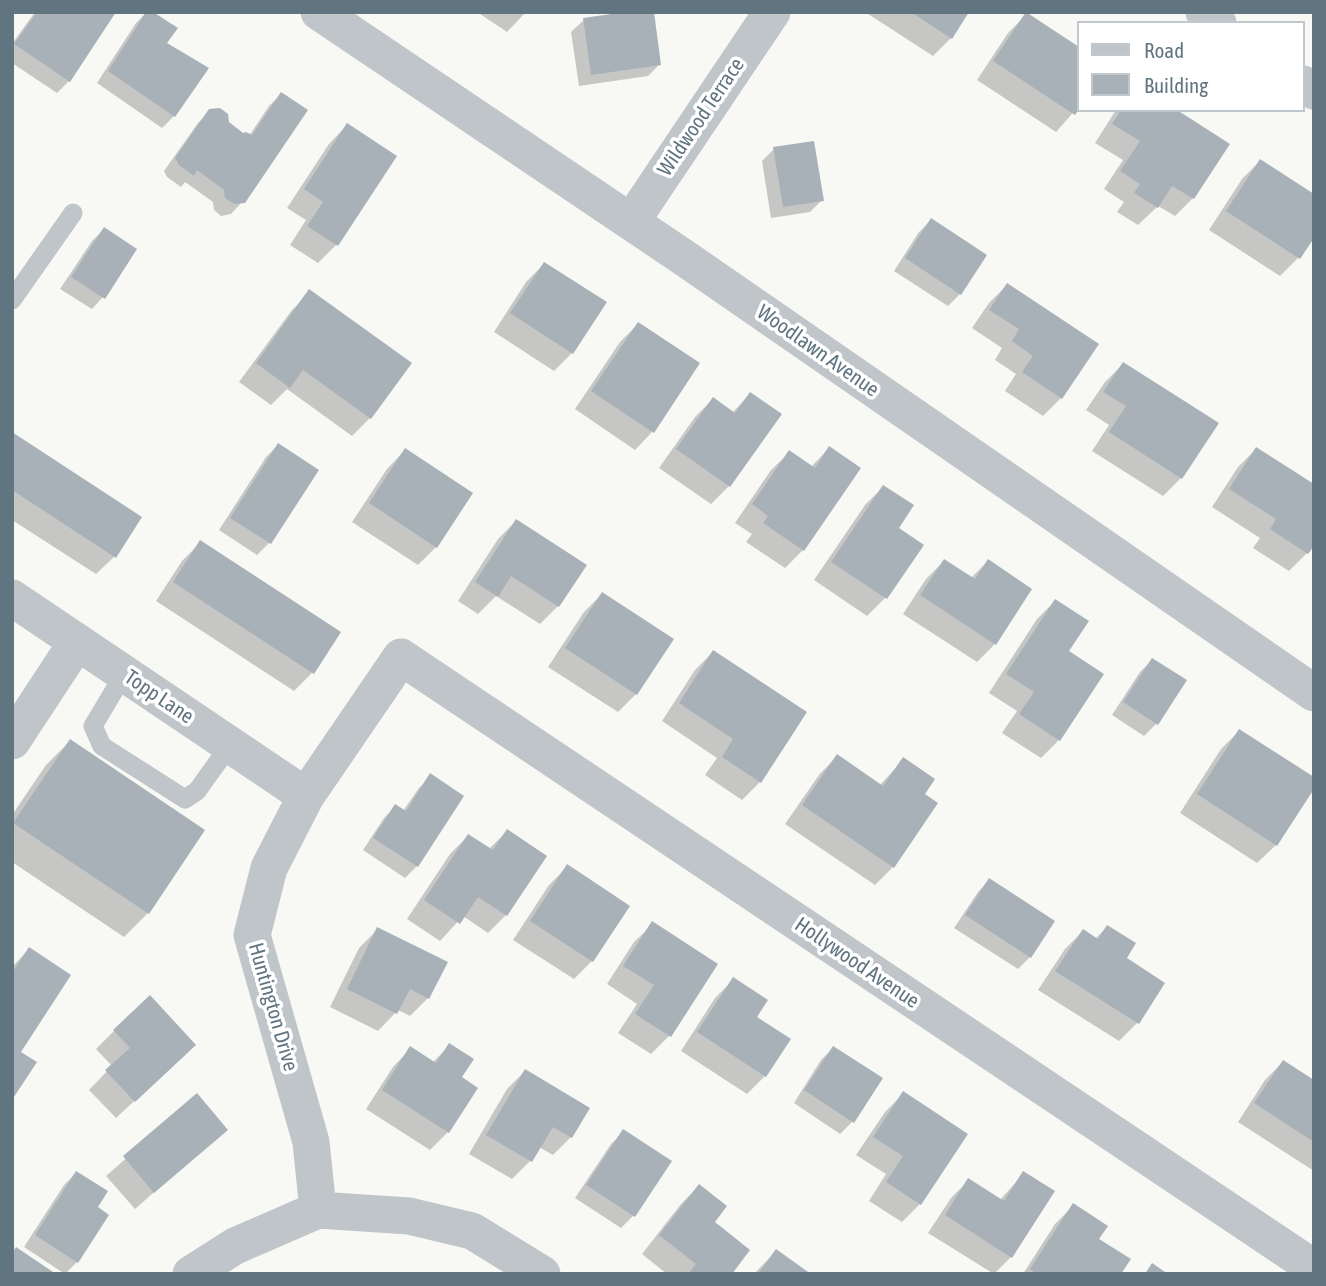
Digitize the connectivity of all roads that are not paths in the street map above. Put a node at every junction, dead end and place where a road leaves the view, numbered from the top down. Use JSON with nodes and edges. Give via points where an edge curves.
{"nodes":[{"id":1,"x":319,"y":12,"type":"edge"},
{"id":2,"x":772,"y":12,"type":"edge"},
{"id":3,"x":73,"y":213,"type":"dead end"},
{"id":4,"x":631,"y":222,"type":"junction"},
{"id":5,"x":12,"y":300,"type":"edge"},
{"id":6,"x":12,"y":598,"type":"edge"},
{"id":7,"x":77,"y":642,"type":"junction"},
{"id":8,"x":401,"y":657,"type":"joint"},
{"id":9,"x":124,"y":674,"type":"junction"},
{"id":10,"x":1314,"y":693,"type":"edge"},
{"id":11,"x":12,"y":741,"type":"edge"},
{"id":12,"x":230,"y":745,"type":"junction"},
{"id":13,"x":306,"y":796,"type":"junction"},
{"id":14,"x":318,"y":1210,"type":"junction"},
{"id":15,"x":1314,"y":1268,"type":"edge"},
{"id":16,"x":191,"y":1274,"type":"edge"},
{"id":17,"x":542,"y":1274,"type":"edge"}],
"edges":[{"from":1,"to":4,"type":"street","name":"Woodlawn Avenue"},
{"from":2,"to":4,"type":"street","name":"Wildwood Terrace"},
{"from":3,"to":5,"type":"lane"},
{"from":4,"to":10,"type":"street","name":"Woodlawn Avenue"},
{"from":6,"to":7,"type":"street","name":"Topp Lane"},
{"from":7,"to":9,"type":"street","name":"Topp Lane"},
{"from":7,"to":11,"type":"street"},
{"from":8,"to":13,"type":"street","name":"Huntington Drive"},
{"from":8,"to":15,"type":"street","name":"Hollywood Avenue"},
{"from":9,"to":12,"type":"street","name":"Topp Lane"},
{"from":9,"to":12,"type":"lane","via":[[93,726],[102,746],[185,799],[197,791]]},
{"from":12,"to":13,"type":"street","name":"Topp Lane"},
{"from":13,"to":14,"type":"street","name":"Huntington Drive","via":[[269,868],[252,935],[311,1142]]},
{"from":14,"to":16,"type":"street","via":[[235,1246]]},
{"from":14,"to":17,"type":"street","via":[[409,1216],[472,1231]]}]}
